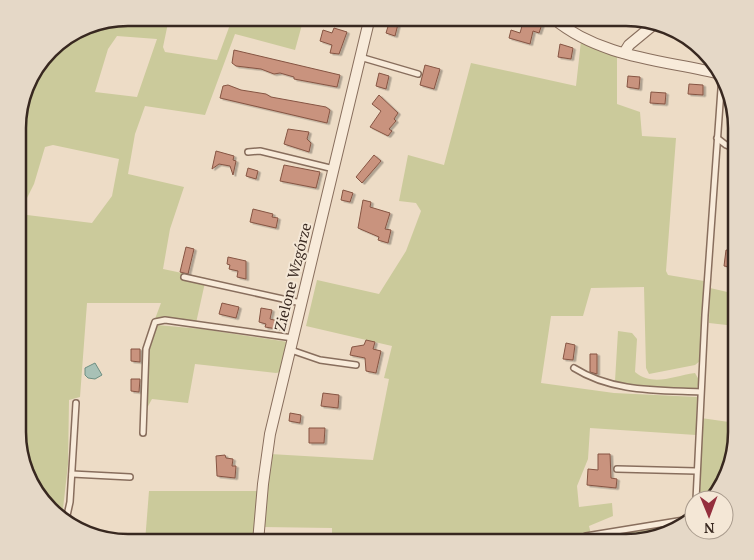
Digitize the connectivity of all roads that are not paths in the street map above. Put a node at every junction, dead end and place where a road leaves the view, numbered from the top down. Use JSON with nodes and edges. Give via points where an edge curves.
{"nodes":[{"id":1,"x":368,"y":26,"type":"edge"},
{"id":2,"x":565,"y":26,"type":"edge"},
{"id":3,"x":648,"y":29,"type":"edge"},
{"id":4,"x":624,"y":53,"type":"junction"},
{"id":5,"x":360,"y":57,"type":"junction"},
{"id":6,"x":711,"y":72,"type":"edge"},
{"id":7,"x":418,"y":74,"type":"dead end"},
{"id":8,"x":721,"y":91,"type":"edge"},
{"id":9,"x":717,"y":138,"type":"junction"},
{"id":10,"x":728,"y":146,"type":"edge"},
{"id":11,"x":248,"y":152,"type":"dead end"},
{"id":12,"x":335,"y":169,"type":"junction"},
{"id":13,"x":184,"y":277,"type":"dead end"},
{"id":14,"x":301,"y":303,"type":"junction"},
{"id":15,"x":293,"y":338,"type":"junction"},
{"id":16,"x":290,"y":350,"type":"junction"},
{"id":17,"x":356,"y":365,"type":"dead end"},
{"id":18,"x":574,"y":368,"type":"dead end"},
{"id":19,"x":700,"y":392,"type":"junction"},
{"id":20,"x":76,"y":403,"type":"dead end"},
{"id":21,"x":143,"y":433,"type":"dead end"},
{"id":22,"x":617,"y":469,"type":"dead end"},
{"id":23,"x":696,"y":471,"type":"junction"},
{"id":24,"x":72,"y":474,"type":"junction"},
{"id":25,"x":130,"y":477,"type":"dead end"},
{"id":26,"x":696,"y":490,"type":"edge"},
{"id":27,"x":67,"y":514,"type":"edge"},
{"id":28,"x":674,"y":522,"type":"edge"},
{"id":29,"x":259,"y":534,"type":"edge"},
{"id":30,"x":598,"y":534,"type":"edge"}],
"edges":[{"from":1,"to":5,"type":"street","name":"Zielone Wzgórze"},
{"from":2,"to":4,"type":"street","via":[[596,44]]},
{"from":3,"to":4,"type":"street"},
{"from":4,"to":6,"type":"street"},
{"from":5,"to":7,"type":"lane"},
{"from":5,"to":12,"type":"street","name":"Zielone Wzgórze"},
{"from":8,"to":9,"type":"lane"},
{"from":9,"to":10,"type":"lane"},
{"from":9,"to":19,"type":"lane"},
{"from":11,"to":12,"type":"lane","via":[[260,151]]},
{"from":12,"to":14,"type":"street","name":"Zielone Wzgórze"},
{"from":13,"to":14,"type":"lane"},
{"from":14,"to":15,"type":"street","name":"Zielone Wzgórze"},
{"from":15,"to":16,"type":"street","name":"Zielone Wzgórze"},
{"from":15,"to":21,"type":"lane","via":[[165,320],[155,322],[146,349]]},
{"from":16,"to":17,"type":"lane","via":[[320,360]]},
{"from":16,"to":29,"type":"street","name":"Zielone Wzgórze","via":[[266,453]]},
{"from":18,"to":19,"type":"lane","via":[[601,381],[627,388]]},
{"from":19,"to":23,"type":"lane"},
{"from":20,"to":24,"type":"lane"},
{"from":22,"to":23,"type":"lane"},
{"from":23,"to":26,"type":"lane"},
{"from":24,"to":25,"type":"lane"},
{"from":24,"to":27,"type":"lane"},
{"from":28,"to":30,"type":"lane"}]}
